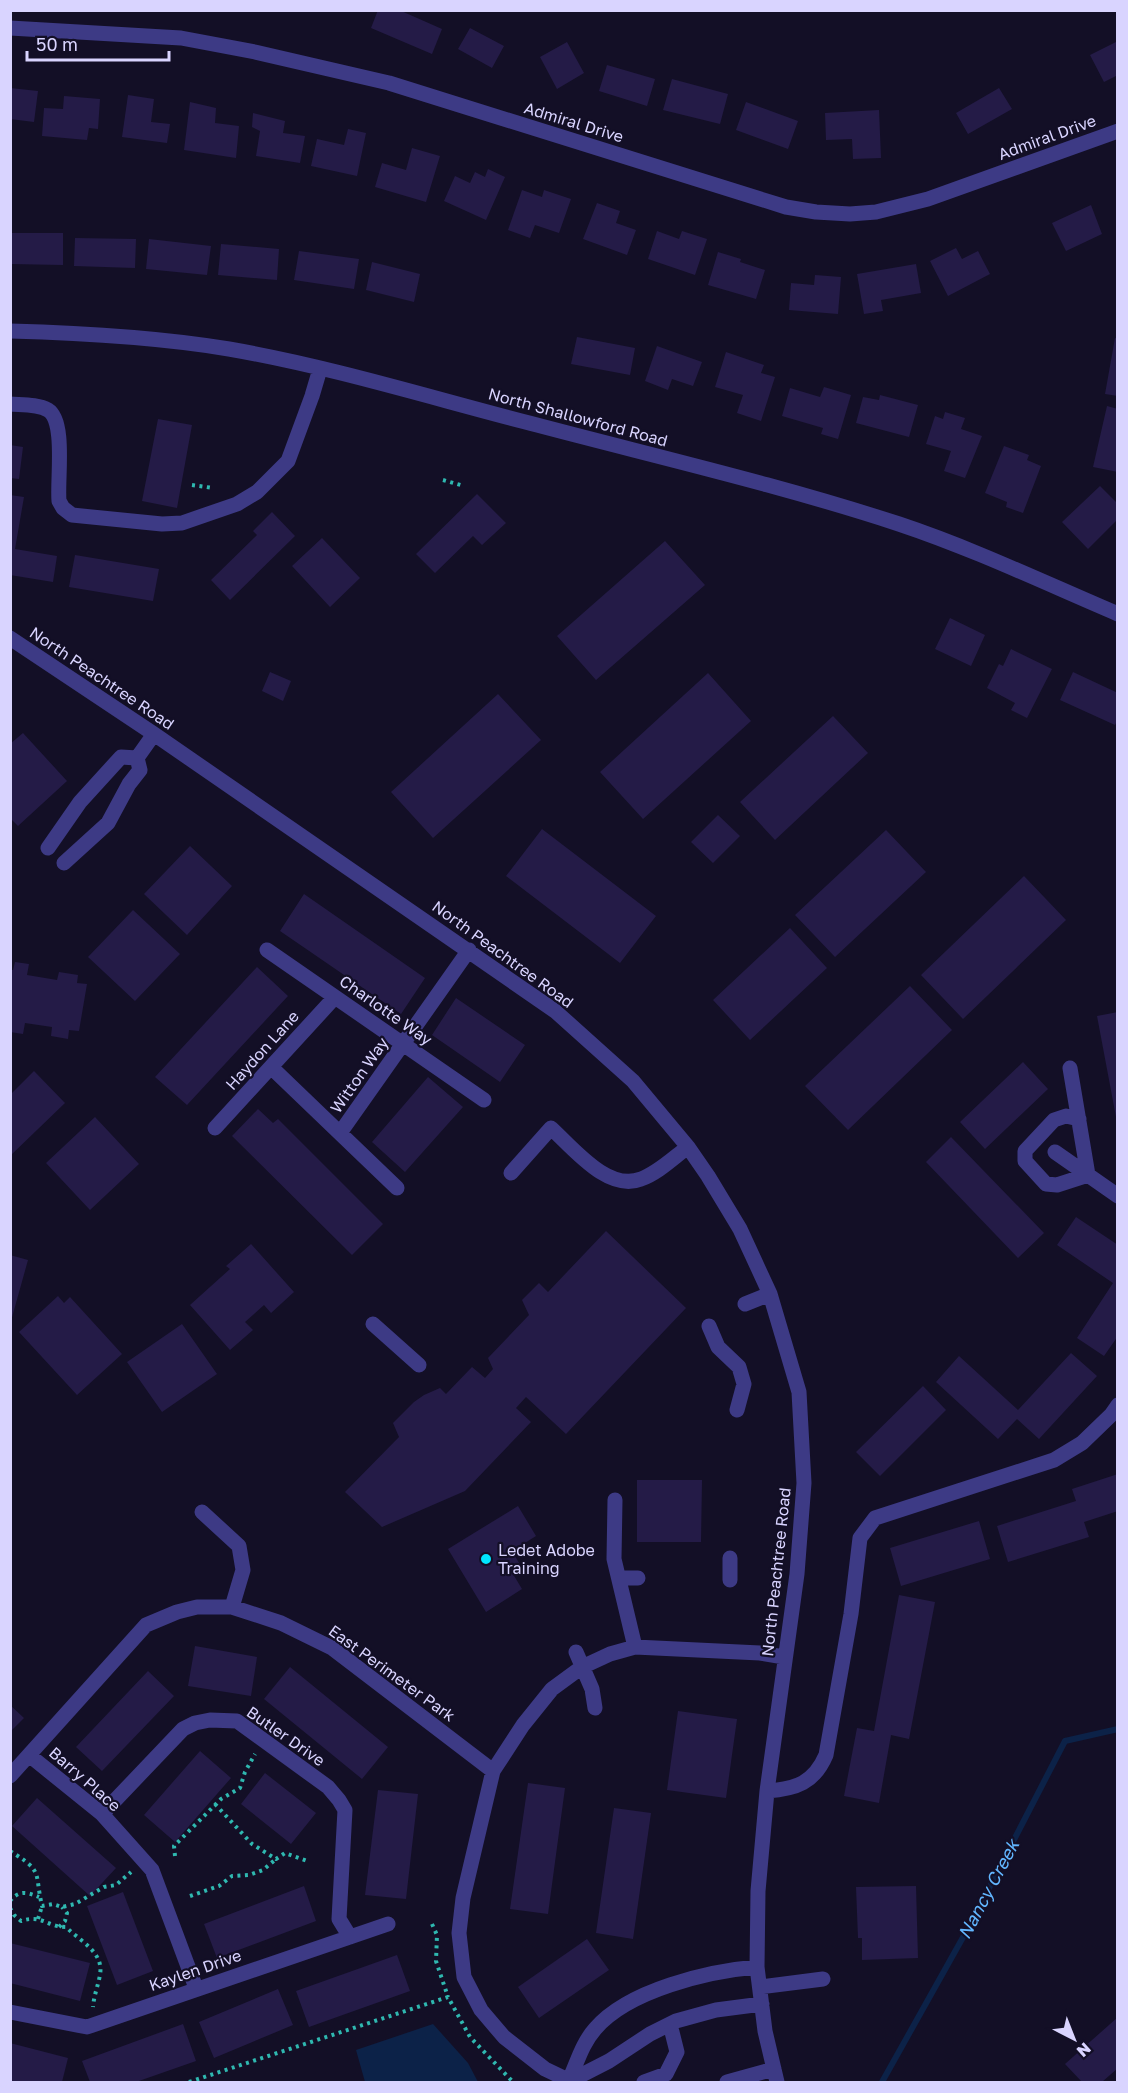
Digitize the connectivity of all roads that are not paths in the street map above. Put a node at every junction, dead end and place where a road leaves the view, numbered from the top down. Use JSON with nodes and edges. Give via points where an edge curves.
{"nodes":[{"id":1,"x":10,"y":28,"type":"edge"},
{"id":2,"x":1118,"y":131,"type":"edge"},
{"id":3,"x":10,"y":331,"type":"edge"},
{"id":4,"x":320,"y":369,"type":"junction"},
{"id":5,"x":10,"y":404,"type":"edge"},
{"id":6,"x":1118,"y":614,"type":"edge"},
{"id":7,"x":10,"y":638,"type":"edge"},
{"id":8,"x":154,"y":734,"type":"junction"},
{"id":9,"x":137,"y":758,"type":"junction"},
{"id":10,"x":62,"y":830,"type":"junction"},
{"id":11,"x":48,"y":848,"type":"dead end"},
{"id":12,"x":79,"y":849,"type":"junction"},
{"id":13,"x":64,"y":863,"type":"dead end"},
{"id":14,"x":267,"y":950,"type":"dead end"},
{"id":15,"x":470,"y":950,"type":"junction"},
{"id":16,"x":335,"y":997,"type":"junction"},
{"id":17,"x":403,"y":1044,"type":"junction"},
{"id":18,"x":271,"y":1067,"type":"junction"},
{"id":19,"x":1070,"y":1068,"type":"dead end"},
{"id":20,"x":484,"y":1100,"type":"dead end"},
{"id":21,"x":1079,"y":1119,"type":"junction"},
{"id":22,"x":215,"y":1128,"type":"dead end"},
{"id":23,"x":340,"y":1133,"type":"junction"},
{"id":24,"x":688,"y":1147,"type":"junction"},
{"id":25,"x":1055,"y":1152,"type":"dead end"},
{"id":26,"x":511,"y":1173,"type":"dead end"},
{"id":27,"x":1088,"y":1175,"type":"junction"},
{"id":28,"x":397,"y":1188,"type":"dead end"},
{"id":29,"x":1118,"y":1196,"type":"edge"},
{"id":30,"x":770,"y":1294,"type":"junction"},
{"id":31,"x":745,"y":1304,"type":"dead end"},
{"id":32,"x":373,"y":1324,"type":"dead end"},
{"id":33,"x":709,"y":1326,"type":"dead end"},
{"id":34,"x":419,"y":1365,"type":"dead end"},
{"id":35,"x":1118,"y":1405,"type":"edge"},
{"id":36,"x":737,"y":1410,"type":"dead end"},
{"id":37,"x":615,"y":1500,"type":"dead end"},
{"id":38,"x":202,"y":1512,"type":"dead end"},
{"id":39,"x":730,"y":1558,"type":"dead end"},
{"id":40,"x":619,"y":1578,"type":"junction"},
{"id":41,"x":638,"y":1578,"type":"dead end"},
{"id":42,"x":730,"y":1580,"type":"dead end"},
{"id":43,"x":232,"y":1607,"type":"junction"},
{"id":44,"x":635,"y":1647,"type":"junction"},
{"id":45,"x":576,"y":1652,"type":"dead end"},
{"id":46,"x":784,"y":1657,"type":"junction"},
{"id":47,"x":582,"y":1667,"type":"junction"},
{"id":48,"x":595,"y":1708,"type":"dead end"},
{"id":49,"x":29,"y":1755,"type":"junction"},
{"id":50,"x":493,"y":1771,"type":"junction"},
{"id":51,"x":10,"y":1776,"type":"edge"},
{"id":52,"x":766,"y":1791,"type":"junction"},
{"id":53,"x":102,"y":1814,"type":"junction"},
{"id":54,"x":388,"y":1923,"type":"dead end"},
{"id":55,"x":350,"y":1937,"type":"junction"},
{"id":56,"x":757,"y":1967,"type":"junction"},
{"id":57,"x":823,"y":1979,"type":"dead end"},
{"id":58,"x":760,"y":1987,"type":"junction"},
{"id":59,"x":196,"y":1988,"type":"junction"},
{"id":60,"x":762,"y":2004,"type":"junction"},
{"id":61,"x":10,"y":2012,"type":"edge"},
{"id":62,"x":670,"y":2024,"type":"junction"},
{"id":63,"x":775,"y":2076,"type":"edge"},
{"id":64,"x":577,"y":2080,"type":"edge"},
{"id":65,"x":644,"y":2082,"type":"edge"},
{"id":66,"x":727,"y":2082,"type":"edge"}],
"edges":[{"from":1,"to":2,"type":"street","name":"Admiral Drive","via":[[181,38],[325,67],[786,207],[816,212],[876,212],[928,199]]},
{"from":3,"to":4,"type":"street","name":"North Shallowford Road","via":[[162,340]]},
{"from":4,"to":5,"type":"street","via":[[288,461],[257,492],[237,504],[182,523],[72,515],[59,501],[55,417],[42,407]]},
{"from":4,"to":6,"type":"street","name":"North Shallowford Road","via":[[822,500],[900,524]]},
{"from":7,"to":8,"type":"street","name":"North Peachtree Road"},
{"from":8,"to":9,"type":"street"},
{"from":8,"to":15,"type":"street","name":"North Peachtree Road"},
{"from":9,"to":10,"type":"street","via":[[121,757],[80,802]]},
{"from":9,"to":12,"type":"street","via":[[140,770],[108,823]]},
{"from":10,"to":11,"type":"street"},
{"from":10,"to":12,"type":"street"},
{"from":12,"to":13,"type":"street"},
{"from":14,"to":16,"type":"street","name":"Charlotte Way"},
{"from":15,"to":17,"type":"street","name":"Witton Way"},
{"from":15,"to":24,"type":"street","name":"North Peachtree Road","via":[[555,1011],[633,1081]]},
{"from":16,"to":17,"type":"street","name":"Charlotte Way"},
{"from":16,"to":18,"type":"street","name":"Haydon Lane"},
{"from":17,"to":20,"type":"street","name":"Charlotte Way"},
{"from":17,"to":23,"type":"street","name":"Witton Way"},
{"from":18,"to":22,"type":"street","name":"Haydon Lane"},
{"from":18,"to":23,"type":"street"},
{"from":19,"to":21,"type":"street"},
{"from":21,"to":27,"type":"street"},
{"from":21,"to":27,"type":"street","via":[[1066,1116],[1054,1120],[1025,1151],[1025,1161],[1046,1184],[1057,1185]]},
{"from":23,"to":28,"type":"street"},
{"from":24,"to":26,"type":"street","via":[[655,1172],[624,1183],[600,1172],[551,1128]]},
{"from":24,"to":30,"type":"street","name":"North Peachtree Road","via":[[735,1221]]},
{"from":25,"to":27,"type":"street"},
{"from":27,"to":29,"type":"street"},
{"from":30,"to":31,"type":"street"},
{"from":30,"to":46,"type":"street","name":"North Peachtree Road","via":[[799,1392],[804,1484],[797,1574]]},
{"from":32,"to":34,"type":"street"},
{"from":33,"to":36,"type":"street","via":[[718,1347],[739,1367],[744,1384]]},
{"from":35,"to":52,"type":"street","via":[[1082,1443],[1054,1460],[875,1518],[860,1538],[826,1755],[819,1770],[806,1782]]},
{"from":37,"to":40,"type":"street","via":[[614,1559]]},
{"from":38,"to":43,"type":"street","via":[[239,1546],[243,1570]]},
{"from":39,"to":42,"type":"street"},
{"from":40,"to":41,"type":"street"},
{"from":40,"to":44,"type":"street"},
{"from":43,"to":49,"type":"street","name":"East Perimeter Park","via":[[197,1607],[146,1625]]},
{"from":43,"to":50,"type":"street","name":"East Perimeter Park","via":[[281,1623],[332,1648]]},
{"from":44,"to":46,"type":"street"},
{"from":44,"to":47,"type":"street"},
{"from":45,"to":47,"type":"street"},
{"from":46,"to":52,"type":"street","name":"North Peachtree Road"},
{"from":47,"to":48,"type":"street"},
{"from":47,"to":50,"type":"street","via":[[552,1689]]},
{"from":49,"to":51,"type":"street","name":"East Perimeter Park"},
{"from":49,"to":53,"type":"street","name":"Barry Place"},
{"from":50,"to":64,"type":"street","via":[[463,1898],[459,1933],[464,1977],[481,2010],[504,2037],[545,2069]]},
{"from":52,"to":56,"type":"street","name":"North Peachtree Road"},
{"from":53,"to":55,"type":"street","name":"Butler Drive","via":[[183,1729],[210,1720],[237,1721],[328,1787],[345,1810],[339,1918]]},
{"from":53,"to":59,"type":"street","name":"Barry Place","via":[[152,1870]]},
{"from":54,"to":55,"type":"street","name":"Kaylen Drive"},
{"from":55,"to":59,"type":"street","name":"Kaylen Drive"},
{"from":56,"to":58,"type":"street","name":"North Peachtree Road"},
{"from":56,"to":64,"type":"street","via":[[700,1975],[625,2006],[594,2030],[576,2061]]},
{"from":57,"to":58,"type":"street"},
{"from":58,"to":60,"type":"street","name":"North Peachtree Road"},
{"from":59,"to":61,"type":"street","name":"Kaylen Drive","via":[[87,2027]]},
{"from":60,"to":62,"type":"street","via":[[696,2014]]},
{"from":60,"to":63,"type":"street","name":"North Peachtree Road"},
{"from":62,"to":64,"type":"street"},
{"from":62,"to":65,"type":"street","via":[[676,2052],[666,2074]]},
{"from":63,"to":66,"type":"street"}]}
